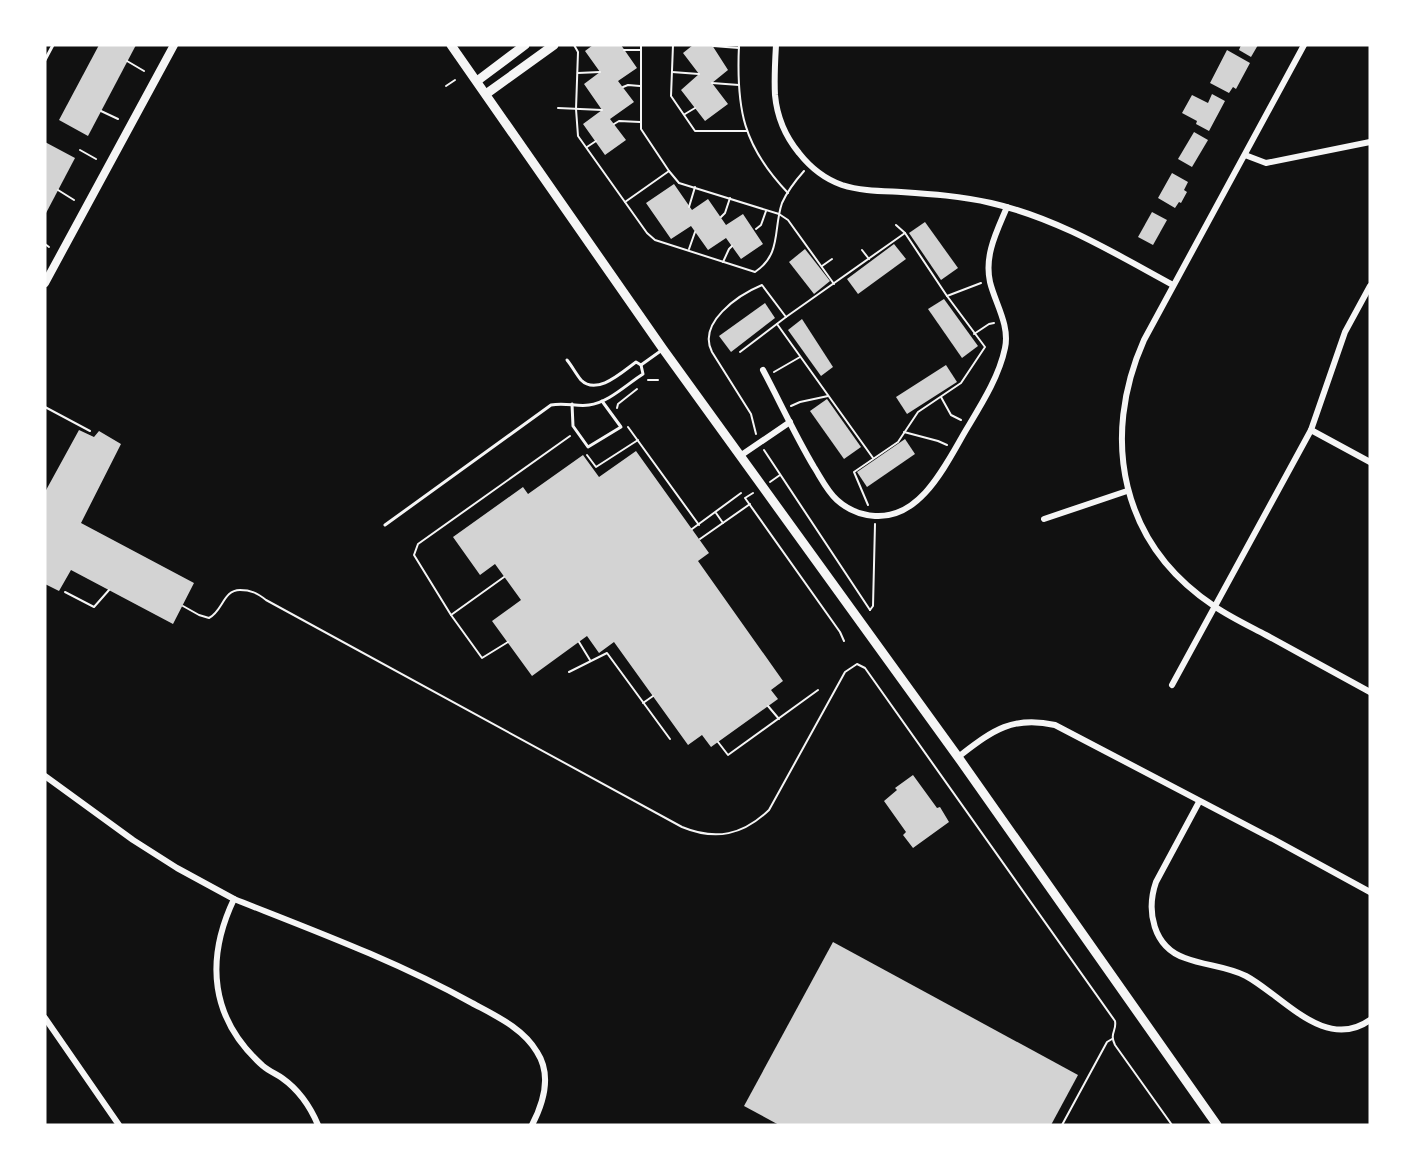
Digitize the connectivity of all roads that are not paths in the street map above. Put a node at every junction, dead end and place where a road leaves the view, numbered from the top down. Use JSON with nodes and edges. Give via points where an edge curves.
{"nodes":[{"id":1,"x":53,"y":45,"type":"edge"},
{"id":2,"x":174,"y":45,"type":"edge"},
{"id":3,"x":451,"y":45,"type":"edge"},
{"id":4,"x":525,"y":45,"type":"edge"},
{"id":5,"x":555,"y":45,"type":"edge"},
{"id":6,"x":776,"y":45,"type":"edge"},
{"id":7,"x":1304,"y":45,"type":"edge"},
{"id":8,"x":45,"y":60,"type":"edge"},
{"id":9,"x":477,"y":81,"type":"junction"},
{"id":10,"x":486,"y":94,"type":"junction"},
{"id":11,"x":1370,"y":142,"type":"edge"},
{"id":12,"x":1245,"y":155,"type":"junction"},
{"id":13,"x":1007,"y":207,"type":"junction"},
{"id":14,"x":45,"y":284,"type":"edge"},
{"id":15,"x":1173,"y":285,"type":"junction"},
{"id":16,"x":1370,"y":286,"type":"edge"},
{"id":17,"x":663,"y":349,"type":"junction"},
{"id":18,"x":567,"y":360,"type":"dead end"},
{"id":19,"x":641,"y":365,"type":"junction"},
{"id":20,"x":763,"y":370,"type":"dead end"},
{"id":21,"x":603,"y":401,"type":"junction"},
{"id":22,"x":572,"y":404,"type":"junction"},
{"id":23,"x":790,"y":422,"type":"junction"},
{"id":24,"x":1311,"y":430,"type":"junction"},
{"id":25,"x":740,"y":456,"type":"junction"},
{"id":26,"x":1370,"y":462,"type":"edge"},
{"id":27,"x":1127,"y":491,"type":"junction"},
{"id":28,"x":1044,"y":519,"type":"dead end"},
{"id":29,"x":385,"y":525,"type":"dead end"},
{"id":30,"x":1214,"y":607,"type":"junction"},
{"id":31,"x":1172,"y":685,"type":"dead end"},
{"id":32,"x":1370,"y":692,"type":"edge"},
{"id":33,"x":958,"y":757,"type":"junction"},
{"id":34,"x":45,"y":776,"type":"edge"},
{"id":35,"x":1199,"y":802,"type":"junction"},
{"id":36,"x":1370,"y":892,"type":"edge"},
{"id":37,"x":234,"y":899,"type":"junction"},
{"id":38,"x":45,"y":1018,"type":"edge"},
{"id":39,"x":1370,"y":1020,"type":"edge"},
{"id":40,"x":119,"y":1125,"type":"edge"},
{"id":41,"x":318,"y":1125,"type":"edge"},
{"id":42,"x":532,"y":1125,"type":"edge"},
{"id":43,"x":1217,"y":1125,"type":"edge"}],
"edges":[{"from":1,"to":8,"type":"lane"},
{"from":2,"to":14,"type":"street"},
{"from":3,"to":9,"type":"main road"},
{"from":4,"to":9,"type":"main road"},
{"from":5,"to":10,"type":"main road"},
{"from":6,"to":13,"type":"street","via":[[775,96],[780,121],[793,147],[831,180],[855,188],[943,195]]},
{"from":7,"to":12,"type":"street"},
{"from":9,"to":10,"type":"main road"},
{"from":10,"to":17,"type":"main road"},
{"from":11,"to":12,"type":"street","via":[[1266,163]]},
{"from":12,"to":15,"type":"street"},
{"from":13,"to":15,"type":"street","via":[[1061,226]]},
{"from":13,"to":23,"type":"street","via":[[991,247],[990,280],[1003,321],[1005,350],[969,425],[927,490],[893,514],[873,516],[853,510],[831,494]]},
{"from":15,"to":27,"type":"street","via":[[1144,340],[1128,383],[1121,426]]},
{"from":16,"to":24,"type":"street","via":[[1346,332]]},
{"from":17,"to":19,"type":"lane"},
{"from":17,"to":25,"type":"main road"},
{"from":18,"to":19,"type":"lane","via":[[583,381],[592,386],[601,385],[636,362]]},
{"from":19,"to":21,"type":"lane","via":[[642,374]]},
{"from":20,"to":23,"type":"street"},
{"from":21,"to":22,"type":"lane"},
{"from":21,"to":22,"type":"lane","via":[[621,427],[588,447],[573,426]]},
{"from":22,"to":29,"type":"lane","via":[[551,405]]},
{"from":23,"to":25,"type":"street"},
{"from":24,"to":26,"type":"street"},
{"from":24,"to":30,"type":"street"},
{"from":25,"to":33,"type":"main road"},
{"from":27,"to":28,"type":"street"},
{"from":27,"to":30,"type":"street","via":[[1165,562]]},
{"from":30,"to":31,"type":"street"},
{"from":30,"to":32,"type":"street"},
{"from":33,"to":35,"type":"street","via":[[993,731],[1022,721],[1038,721],[1055,725]]},
{"from":33,"to":43,"type":"main road"},
{"from":34,"to":37,"type":"street","via":[[133,840]]},
{"from":35,"to":36,"type":"street"},
{"from":35,"to":39,"type":"street","via":[[1152,894],[1152,922],[1160,938],[1182,957],[1223,966],[1258,982],[1287,1006],[1328,1028],[1358,1027]]},
{"from":37,"to":41,"type":"street","via":[[216,953],[224,1011],[250,1053],[296,1090]]},
{"from":37,"to":42,"type":"street","via":[[355,946],[440,985],[514,1027],[538,1052],[544,1066],[546,1086]]},
{"from":38,"to":40,"type":"street"}]}
